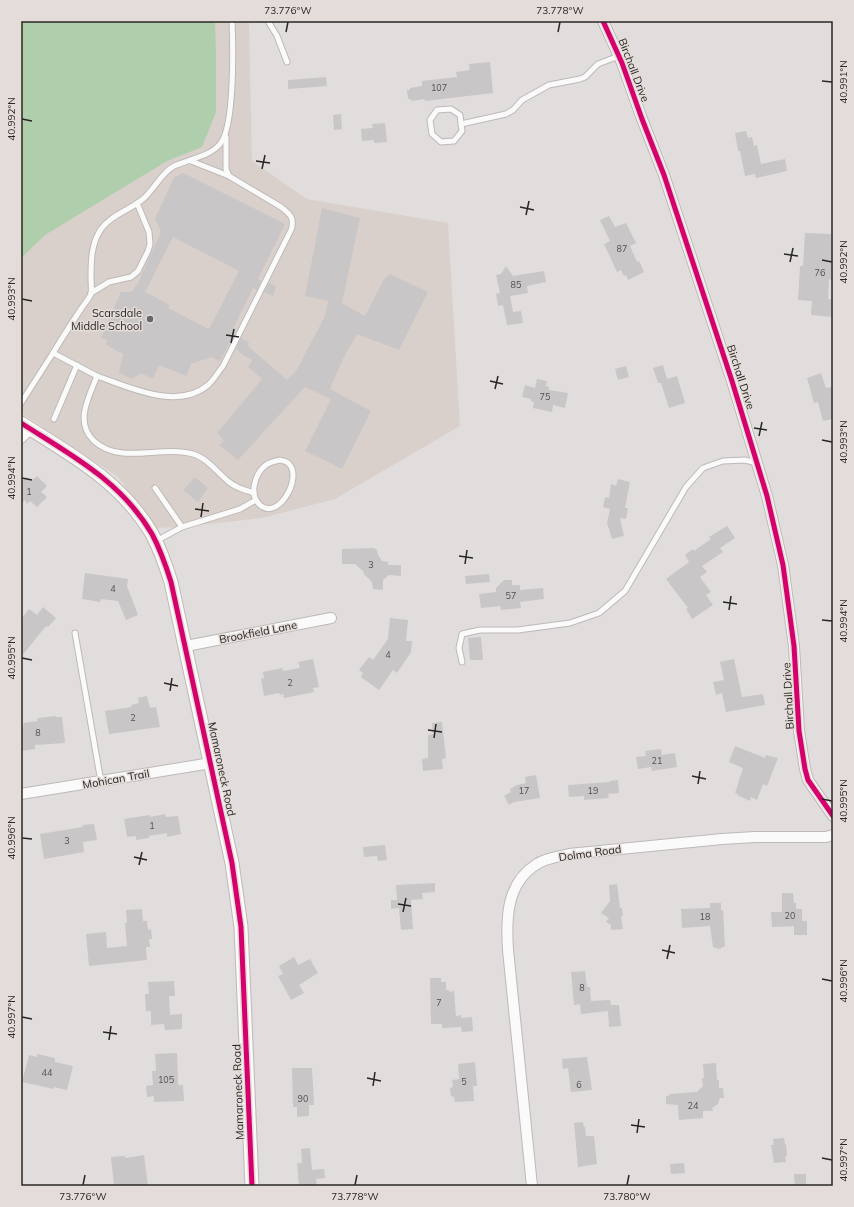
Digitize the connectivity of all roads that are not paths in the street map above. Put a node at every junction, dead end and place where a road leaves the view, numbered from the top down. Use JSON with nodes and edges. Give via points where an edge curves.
{"nodes":[{"id":1,"x":232,"y":21,"type":"edge"},
{"id":2,"x":268,"y":21,"type":"edge"},
{"id":3,"x":603,"y":21,"type":"edge"},
{"id":4,"x":619,"y":56,"type":"junction"},
{"id":5,"x":287,"y":62,"type":"dead end"},
{"id":6,"x":461,"y":124,"type":"junction"},
{"id":7,"x":226,"y":134,"type":"junction"},
{"id":8,"x":191,"y":161,"type":"junction"},
{"id":9,"x":229,"y":176,"type":"junction"},
{"id":10,"x":137,"y":203,"type":"junction"},
{"id":11,"x":91,"y":293,"type":"junction"},
{"id":12,"x":53,"y":353,"type":"junction"},
{"id":13,"x":77,"y":365,"type":"junction"},
{"id":14,"x":96,"y":376,"type":"junction"},
{"id":15,"x":21,"y":403,"type":"edge"},
{"id":16,"x":54,"y":419,"type":"dead end"},
{"id":17,"x":24,"y":430,"type":"edge"},
{"id":18,"x":757,"y":463,"type":"junction"},
{"id":19,"x":156,"y":488,"type":"dead end"},
{"id":20,"x":254,"y":493,"type":"junction"},
{"id":21,"x":256,"y":500,"type":"junction"},
{"id":22,"x":182,"y":527,"type":"junction"},
{"id":23,"x":155,"y":541,"type":"junction"},
{"id":24,"x":331,"y":618,"type":"dead end"},
{"id":25,"x":75,"y":633,"type":"dead end"},
{"id":26,"x":186,"y":646,"type":"junction"},
{"id":27,"x":462,"y":662,"type":"dead end"},
{"id":28,"x":211,"y":763,"type":"junction"},
{"id":29,"x":101,"y":782,"type":"junction"},
{"id":30,"x":21,"y":794,"type":"edge"},
{"id":31,"x":833,"y":816,"type":"edge"},
{"id":32,"x":833,"y":835,"type":"edge"},
{"id":33,"x":252,"y":1186,"type":"edge"},
{"id":34,"x":532,"y":1186,"type":"edge"}],
"edges":[{"from":1,"to":7,"type":"lane","via":[[233,61]]},
{"from":2,"to":5,"type":"lane"},
{"from":3,"to":4,"type":"street","name":"Birchall Drive"},
{"from":4,"to":6,"type":"lane","via":[[598,64],[585,77],[549,84],[522,100],[506,114]]},
{"from":4,"to":18,"type":"street","name":"Birchall Drive","via":[[664,175]]},
{"from":6,"to":6,"type":"lane","via":[[460,115],[452,109],[437,110],[430,120],[432,134],[441,142],[454,141],[462,131]]},
{"from":7,"to":8,"type":"lane","via":[[214,150]]},
{"from":7,"to":9,"type":"lane","via":[[226,169]]},
{"from":8,"to":9,"type":"lane"},
{"from":8,"to":10,"type":"lane","via":[[174,167],[144,199]]},
{"from":9,"to":14,"type":"lane","via":[[288,212],[294,223],[223,366],[202,389],[174,396],[147,394]]},
{"from":10,"to":11,"type":"lane","via":[[109,221],[96,239],[90,261]]},
{"from":10,"to":11,"type":"lane","via":[[149,232],[150,244],[138,271],[131,276],[109,282]]},
{"from":11,"to":12,"type":"lane"},
{"from":12,"to":13,"type":"lane"},
{"from":12,"to":15,"type":"lane"},
{"from":13,"to":14,"type":"lane"},
{"from":13,"to":16,"type":"lane"},
{"from":14,"to":20,"type":"lane","via":[[84,407],[83,419],[91,438],[100,447],[112,452],[179,452],[196,455],[230,483]]},
{"from":17,"to":23,"type":"street","name":"Mamaroneck Road","via":[[83,462],[115,488],[130,503]]},
{"from":18,"to":27,"type":"lane","via":[[745,460],[723,461],[703,468],[686,487],[625,591],[599,613],[570,623],[518,630],[480,630],[462,634],[459,648]]},
{"from":18,"to":31,"type":"street","name":"Birchall Drive","via":[[767,496],[785,580],[794,646],[799,731],[805,769],[808,780]]},
{"from":19,"to":22,"type":"lane"},
{"from":20,"to":21,"type":"lane"},
{"from":20,"to":21,"type":"lane","via":[[256,480],[264,466],[280,460],[288,462],[293,472],[291,486],[279,505],[265,508]]},
{"from":21,"to":22,"type":"lane","via":[[240,509]]},
{"from":22,"to":23,"type":"lane"},
{"from":23,"to":26,"type":"street","name":"Mamaroneck Road","via":[[172,582]]},
{"from":24,"to":26,"type":"street","name":"Brookfield Lane"},
{"from":25,"to":29,"type":"lane"},
{"from":26,"to":28,"type":"street","name":"Mamaroneck Road"},
{"from":28,"to":29,"type":"street","name":"Mohican Trail"},
{"from":28,"to":33,"type":"street","name":"Mamaroneck Road","via":[[232,863],[240,927]]},
{"from":29,"to":30,"type":"street","name":"Mohican Trail"},
{"from":32,"to":34,"type":"street","name":"Dolma Road","via":[[722,839],[569,854],[536,864],[519,881],[511,900],[507,921],[508,950]]}]}
